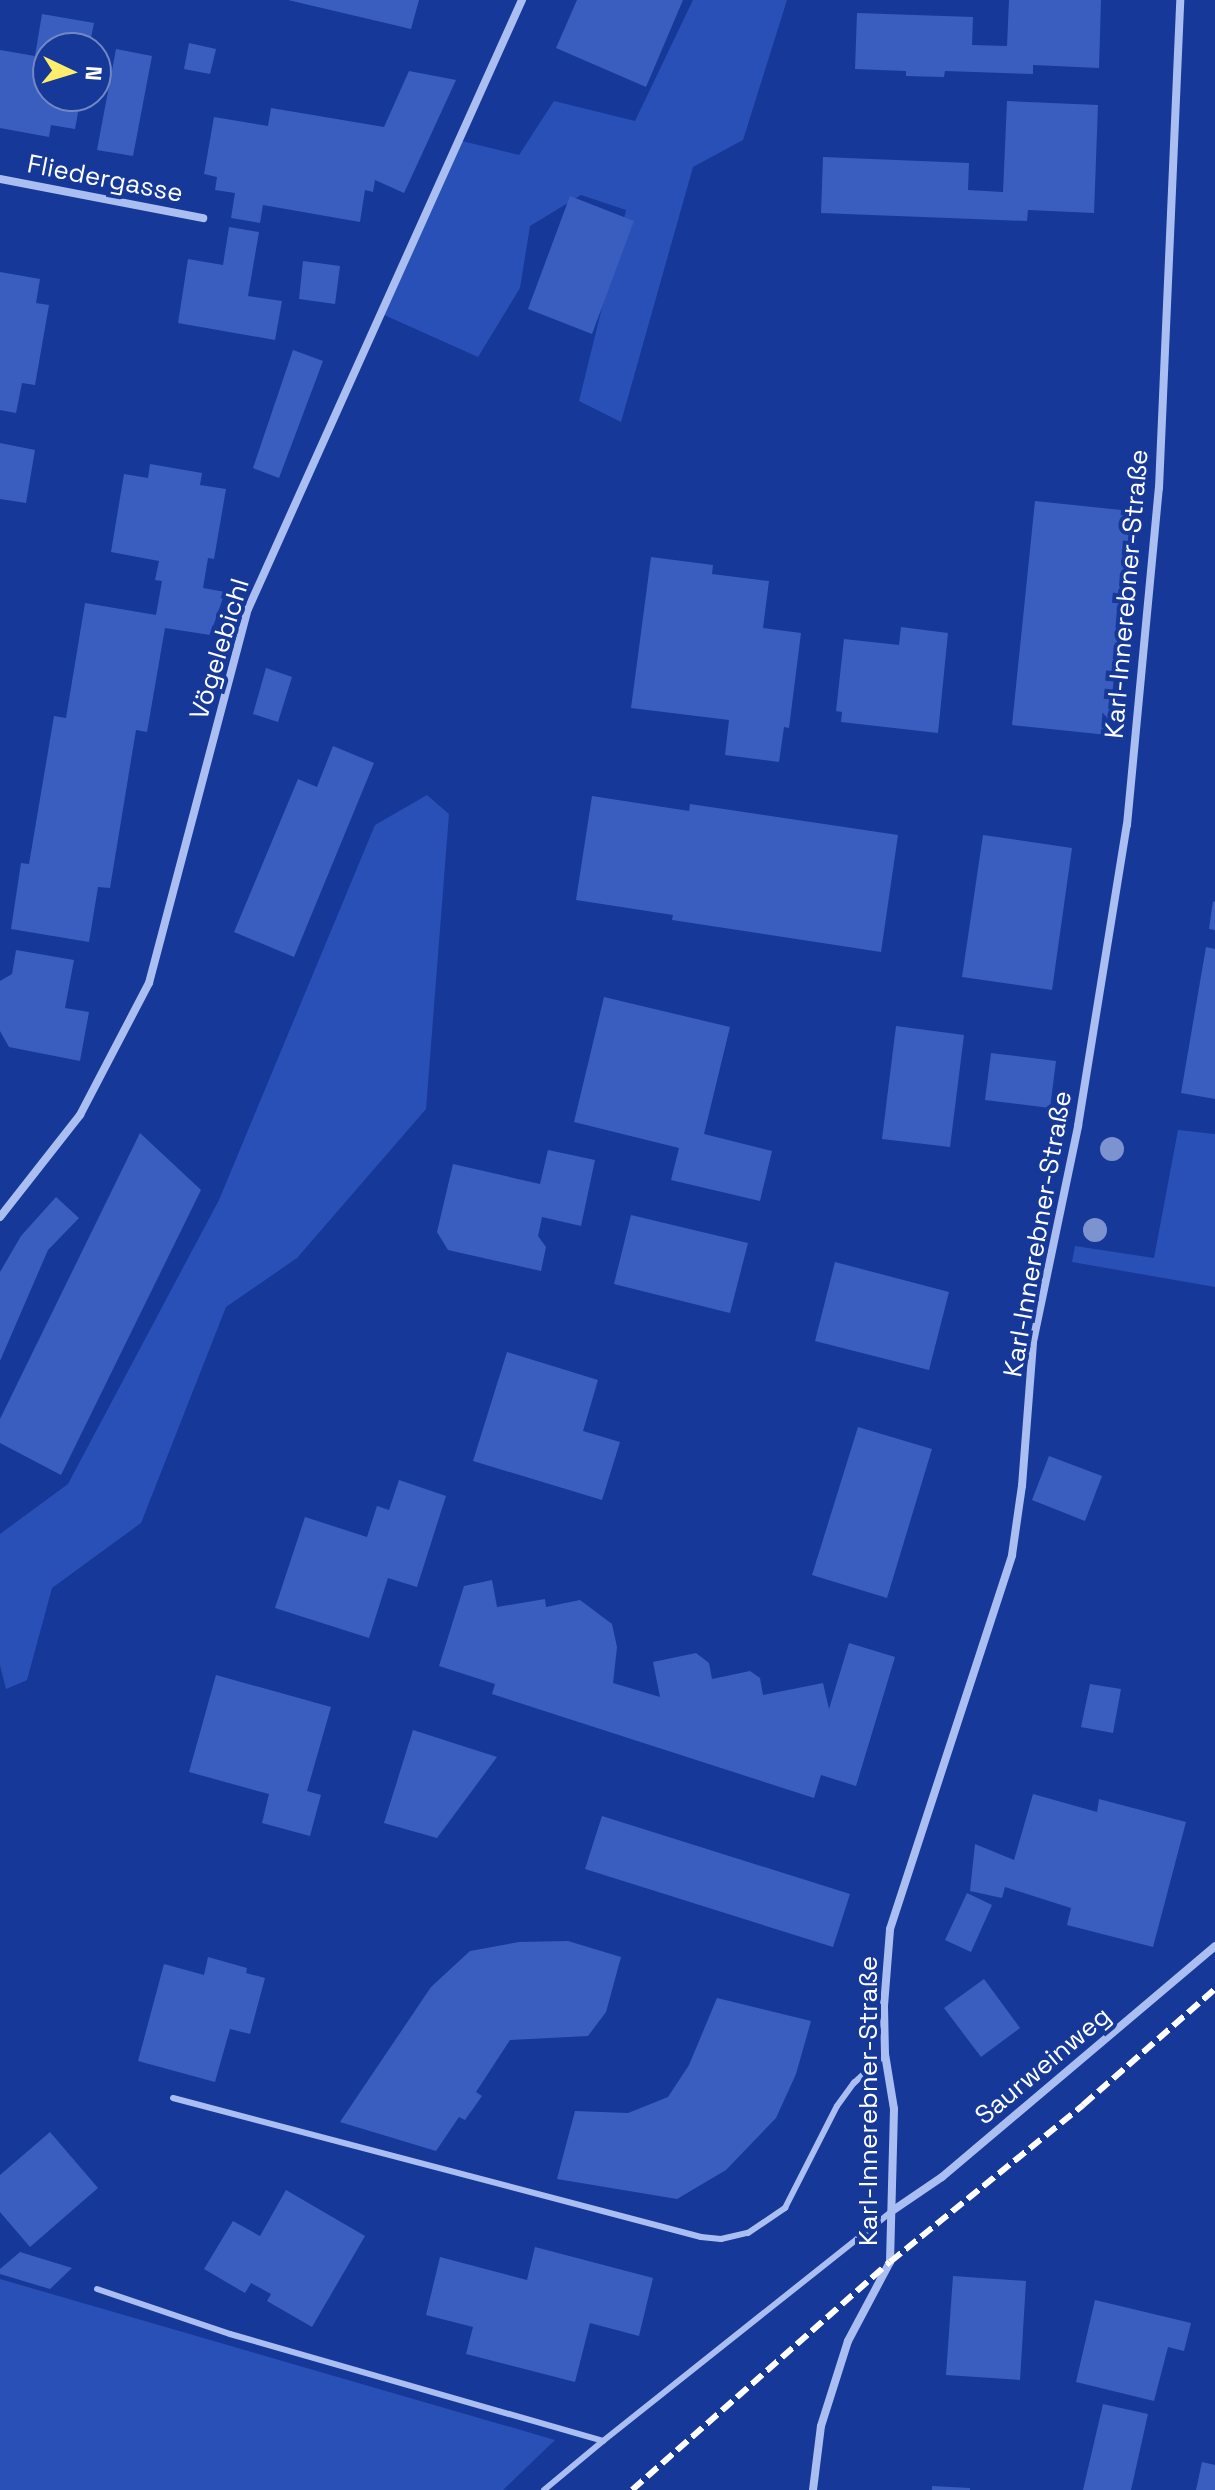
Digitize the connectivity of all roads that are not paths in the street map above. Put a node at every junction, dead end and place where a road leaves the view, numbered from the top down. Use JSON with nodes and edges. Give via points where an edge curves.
{"nodes":[{"id":1,"x":522,"y":0,"type":"edge"},
{"id":2,"x":1180,"y":0,"type":"edge"},
{"id":3,"x":0,"y":179,"type":"edge"},
{"id":4,"x":203,"y":218,"type":"dead end"},
{"id":5,"x":0,"y":1217,"type":"edge"},
{"id":6,"x":1215,"y":1946,"type":"edge"},
{"id":7,"x":885,"y":2054,"type":"junction"},
{"id":8,"x":173,"y":2098,"type":"dead end"},
{"id":9,"x":892,"y":2211,"type":"junction"},
{"id":10,"x":97,"y":2289,"type":"dead end"},
{"id":11,"x":603,"y":2441,"type":"junction"},
{"id":12,"x":544,"y":2490,"type":"edge"},
{"id":13,"x":813,"y":2490,"type":"edge"}],
"edges":[{"from":1,"to":5,"type":"street","name":"Vögelebichl","via":[[248,609],[149,983],[80,1115]]},
{"from":2,"to":7,"type":"street","name":"Karl-Innerebner-Straße","via":[[1159,488],[1127,825],[1078,1126],[1033,1342],[1012,1555],[890,1929]]},
{"from":3,"to":4,"type":"street","name":"Fliedergasse"},
{"from":6,"to":9,"type":"street","name":"Saurweinweg","via":[[977,2148]]},
{"from":7,"to":8,"type":"lane","via":[[837,2106],[785,2208],[748,2233],[721,2239]]},
{"from":7,"to":9,"type":"street","name":"Karl-Innerebner-Straße","via":[[894,2109]]},
{"from":9,"to":11,"type":"lane"},
{"from":9,"to":13,"type":"street","name":"Karl-Innerebner-Straße","via":[[890,2262],[845,2351],[821,2426]]},
{"from":10,"to":11,"type":"lane","via":[[230,2334]]},
{"from":11,"to":12,"type":"lane"}]}
